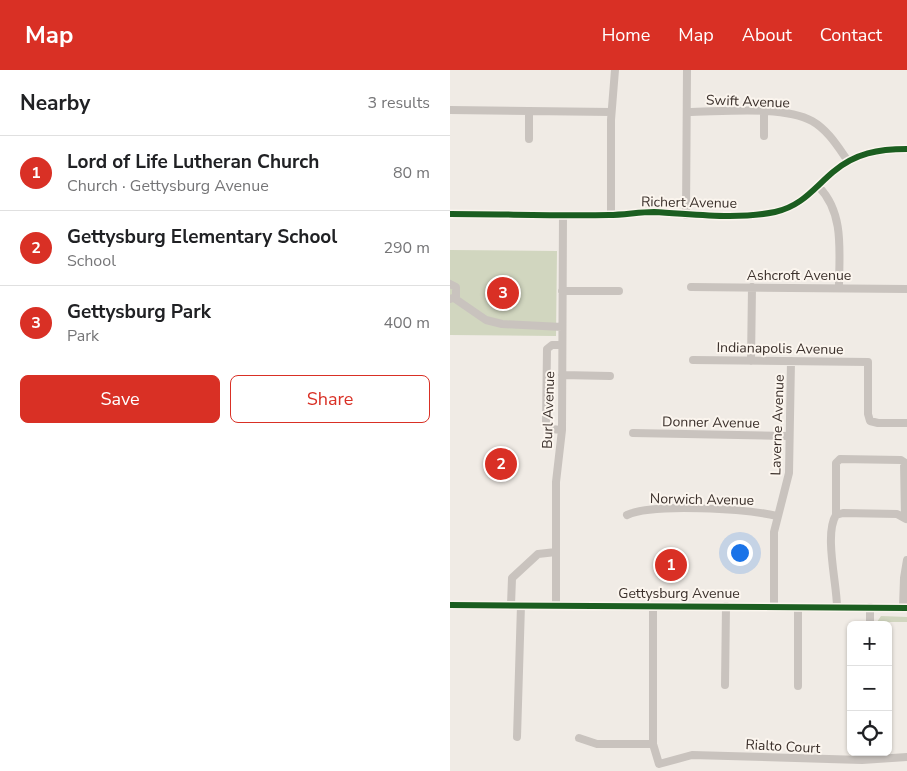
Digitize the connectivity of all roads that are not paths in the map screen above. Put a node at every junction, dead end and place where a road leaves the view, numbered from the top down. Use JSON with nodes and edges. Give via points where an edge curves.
{"nodes":[{"id":1,"x":615,"y":70,"type":"edge"},
{"id":2,"x":688,"y":70,"type":"edge"},
{"id":3,"x":450,"y":110,"type":"edge"},
{"id":4,"x":529,"y":111,"type":"junction"},
{"id":5,"x":611,"y":112,"type":"junction"},
{"id":6,"x":687,"y":112,"type":"junction"},
{"id":7,"x":764,"y":112,"type":"junction"},
{"id":8,"x":764,"y":136,"type":"dead end"},
{"id":9,"x":530,"y":139,"type":"dead end"},
{"id":10,"x":907,"y":149,"type":"edge"},
{"id":11,"x":848,"y":161,"type":"junction"},
{"id":12,"x":819,"y":186,"type":"junction"},
{"id":13,"x":450,"y":214,"type":"edge"},
{"id":14,"x":563,"y":215,"type":"junction"},
{"id":15,"x":611,"y":215,"type":"junction"},
{"id":16,"x":686,"y":215,"type":"junction"},
{"id":17,"x":450,"y":284,"type":"edge"},
{"id":18,"x":691,"y":287,"type":"dead end"},
{"id":19,"x":752,"y":287,"type":"junction"},
{"id":20,"x":839,"y":288,"type":"junction"},
{"id":21,"x":907,"y":289,"type":"edge"},
{"id":22,"x":562,"y":291,"type":"junction"},
{"id":23,"x":619,"y":291,"type":"dead end"},
{"id":24,"x":452,"y":299,"type":"edge"},
{"id":25,"x":562,"y":326,"type":"junction"},
{"id":26,"x":562,"y":346,"type":"junction"},
{"id":27,"x":692,"y":360,"type":"dead end"},
{"id":28,"x":751,"y":361,"type":"junction"},
{"id":29,"x":791,"y":361,"type":"junction"},
{"id":30,"x":562,"y":375,"type":"junction"},
{"id":31,"x":610,"y":376,"type":"dead end"},
{"id":32,"x":907,"y":423,"type":"edge"},
{"id":33,"x":562,"y":430,"type":"junction"},
{"id":34,"x":633,"y":433,"type":"dead end"},
{"id":35,"x":788,"y":436,"type":"junction"},
{"id":36,"x":627,"y":515,"type":"dead end"},
{"id":37,"x":836,"y":515,"type":"junction"},
{"id":38,"x":777,"y":516,"type":"junction"},
{"id":39,"x":906,"y":519,"type":"edge"},
{"id":40,"x":556,"y":552,"type":"junction"},
{"id":41,"x":907,"y":560,"type":"edge"},
{"id":42,"x":450,"y":604,"type":"edge"},
{"id":43,"x":511,"y":605,"type":"junction"},
{"id":44,"x":520,"y":605,"type":"junction"},
{"id":45,"x":556,"y":605,"type":"junction"},
{"id":46,"x":654,"y":606,"type":"junction"},
{"id":47,"x":726,"y":606,"type":"junction"},
{"id":48,"x":774,"y":607,"type":"junction"},
{"id":49,"x":798,"y":607,"type":"junction"},
{"id":50,"x":837,"y":607,"type":"junction"},
{"id":51,"x":870,"y":607,"type":"junction"},
{"id":52,"x":905,"y":608,"type":"edge"},
{"id":53,"x":870,"y":621,"type":"edge"},
{"id":54,"x":725,"y":685,"type":"dead end"},
{"id":55,"x":798,"y":686,"type":"dead end"},
{"id":56,"x":517,"y":737,"type":"dead end"},
{"id":57,"x":579,"y":738,"type":"dead end"},
{"id":58,"x":653,"y":744,"type":"junction"},
{"id":59,"x":907,"y":757,"type":"edge"}],
"edges":[{"from":1,"to":5,"type":"street"},
{"from":2,"to":6,"type":"street"},
{"from":3,"to":4,"type":"street"},
{"from":4,"to":5,"type":"street"},
{"from":4,"to":9,"type":"street"},
{"from":5,"to":15,"type":"street"},
{"from":6,"to":7,"type":"street","name":"Swift Avenue"},
{"from":6,"to":16,"type":"street"},
{"from":7,"to":8,"type":"street"},
{"from":7,"to":11,"type":"street","name":"Swift Avenue","via":[[791,114],[813,122],[827,133]]},
{"from":10,"to":11,"type":"street","name":"Richert Avenue","via":[[874,150]]},
{"from":11,"to":12,"type":"street","name":"Richert Avenue"},
{"from":12,"to":16,"type":"street","name":"Richert Avenue","via":[[796,204],[773,212],[729,217]]},
{"from":12,"to":20,"type":"street","via":[[837,218]]},
{"from":13,"to":14,"type":"street","name":"Richert Avenue"},
{"from":14,"to":15,"type":"street","name":"Richert Avenue"},
{"from":14,"to":22,"type":"street","name":"Burl Avenue"},
{"from":15,"to":16,"type":"street","name":"Richert Avenue","via":[[655,212]]},
{"from":17,"to":24,"type":"street","via":[[457,290]]},
{"from":18,"to":19,"type":"street","name":"Ashcroft Avenue"},
{"from":19,"to":20,"type":"street","name":"Ashcroft Avenue"},
{"from":19,"to":28,"type":"street"},
{"from":20,"to":21,"type":"street","name":"Ashcroft Avenue"},
{"from":22,"to":23,"type":"street"},
{"from":22,"to":25,"type":"street","name":"Burl Avenue"},
{"from":24,"to":25,"type":"street","via":[[486,320],[502,324]]},
{"from":25,"to":26,"type":"street","name":"Burl Avenue"},
{"from":26,"to":30,"type":"street","name":"Burl Avenue"},
{"from":26,"to":33,"type":"street","via":[[552,345],[547,350],[546,415],[548,427]]},
{"from":27,"to":28,"type":"street","name":"Indianapolis Avenue"},
{"from":28,"to":29,"type":"street","name":"Indianapolis Avenue"},
{"from":29,"to":32,"type":"street","name":"Indianapolis Avenue","via":[[868,362],[870,421]]},
{"from":29,"to":35,"type":"street","name":"Laverne Avenue"},
{"from":30,"to":31,"type":"street"},
{"from":30,"to":33,"type":"street","name":"Burl Avenue"},
{"from":33,"to":40,"type":"street","name":"Burl Avenue","via":[[556,482]]},
{"from":34,"to":35,"type":"street","name":"Donner Avenue"},
{"from":35,"to":38,"type":"street","name":"Laverne Avenue","via":[[789,473]]},
{"from":36,"to":38,"type":"street","name":"Norwich Avenue","via":[[648,509],[739,510]]},
{"from":37,"to":39,"type":"street","via":[[897,514]]},
{"from":37,"to":39,"type":"street","via":[[836,464],[840,459],[904,462]]},
{"from":37,"to":50,"type":"street","via":[[832,522],[832,564]]},
{"from":38,"to":48,"type":"street","name":"Laverne Avenue"},
{"from":40,"to":43,"type":"street","via":[[542,552],[512,578]]},
{"from":40,"to":45,"type":"street","name":"Burl Avenue"},
{"from":41,"to":52,"type":"street"},
{"from":42,"to":43,"type":"street","name":"Gettysburg Avenue"},
{"from":43,"to":44,"type":"street","name":"Gettysburg Avenue"},
{"from":44,"to":45,"type":"street","name":"Gettysburg Avenue"},
{"from":44,"to":56,"type":"street"},
{"from":45,"to":46,"type":"street","name":"Gettysburg Avenue"},
{"from":46,"to":47,"type":"street","name":"Gettysburg Avenue"},
{"from":46,"to":58,"type":"street"},
{"from":47,"to":48,"type":"street","name":"Gettysburg Avenue"},
{"from":47,"to":54,"type":"street"},
{"from":48,"to":49,"type":"street","name":"Gettysburg Avenue"},
{"from":49,"to":50,"type":"street","name":"Gettysburg Avenue"},
{"from":49,"to":55,"type":"street"},
{"from":50,"to":51,"type":"street","name":"Gettysburg Avenue"},
{"from":51,"to":52,"type":"street","name":"Gettysburg Avenue"},
{"from":51,"to":53,"type":"street"},
{"from":57,"to":58,"type":"street","via":[[597,744]]},
{"from":58,"to":59,"type":"street","name":"Rialto Court","via":[[659,764],[692,756],[852,760]]}]}
